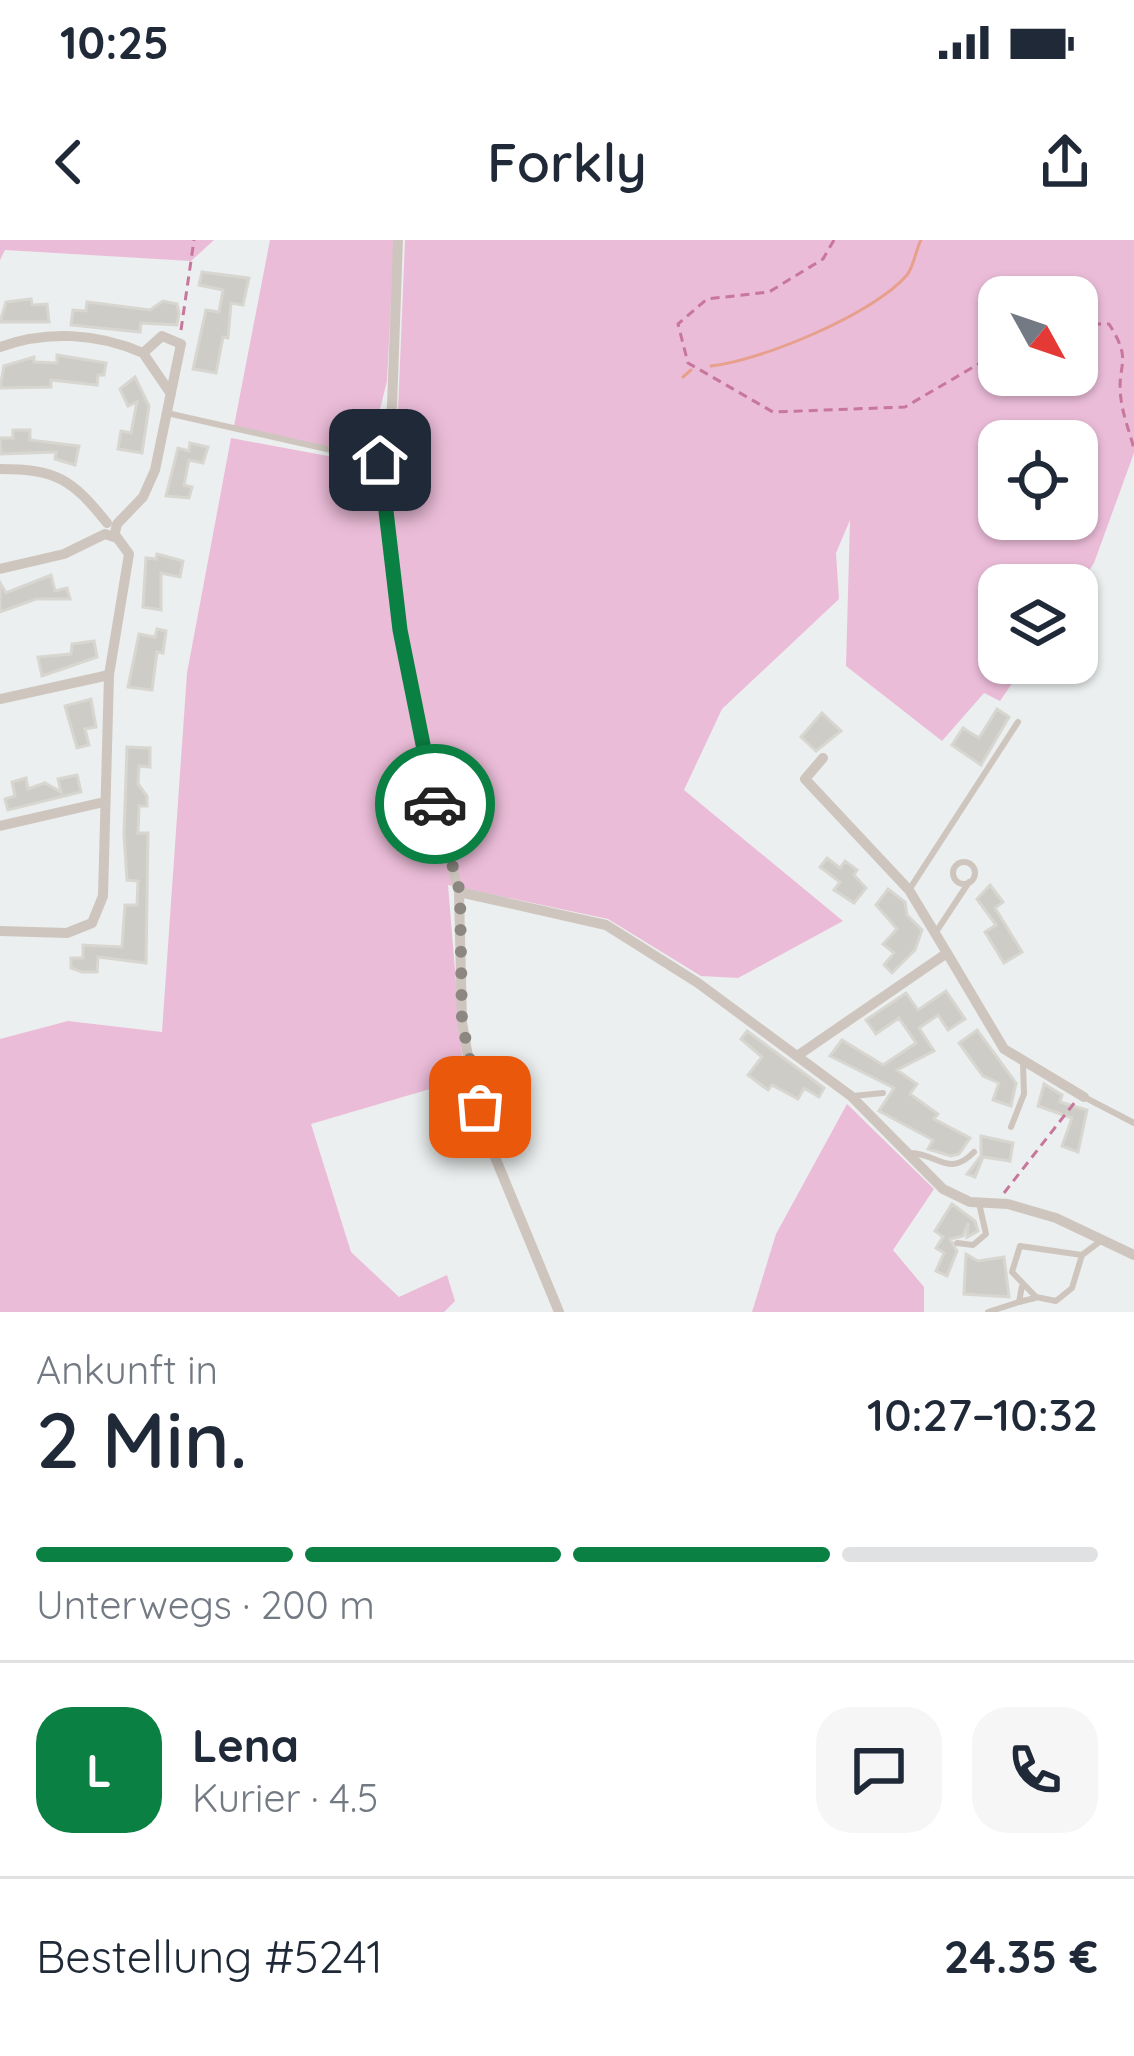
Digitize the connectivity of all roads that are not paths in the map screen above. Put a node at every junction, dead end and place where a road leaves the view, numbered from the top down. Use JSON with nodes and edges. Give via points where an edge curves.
{"nodes":[{"id":1,"x":398,"y":240,"type":"edge"},
{"id":2,"x":0,"y":346,"type":"edge"},
{"id":3,"x":143,"y":353,"type":"junction"},
{"id":4,"x":171,"y":394,"type":"junction"},
{"id":5,"x":166,"y":413,"type":"junction"},
{"id":6,"x":380,"y":460,"type":"junction"},
{"id":7,"x":0,"y":469,"type":"edge"},
{"id":8,"x":111,"y":529,"type":"junction"},
{"id":9,"x":0,"y":569,"type":"edge"},
{"id":10,"x":109,"y":675,"type":"junction"},
{"id":11,"x":0,"y":699,"type":"edge"},
{"id":12,"x":1018,"y":722,"type":"dead end"},
{"id":13,"x":823,"y":758,"type":"dead end"},
{"id":14,"x":104,"y":802,"type":"junction"},
{"id":15,"x":0,"y":826,"type":"edge"},
{"id":16,"x":969,"y":882,"type":"dead end"},
{"id":17,"x":909,"y":890,"type":"junction"},
{"id":18,"x":460,"y":892,"type":"junction"},
{"id":19,"x":0,"y":931,"type":"edge"},
{"id":20,"x":936,"y":932,"type":"junction"},
{"id":21,"x":947,"y":953,"type":"junction"},
{"id":22,"x":796,"y":1056,"type":"junction"},
{"id":23,"x":1023,"y":1064,"type":"junction"},
{"id":24,"x":884,"y":1094,"type":"dead end"},
{"id":25,"x":851,"y":1096,"type":"junction"},
{"id":26,"x":1081,"y":1096,"type":"joint"},
{"id":27,"x":1134,"y":1123,"type":"edge"},
{"id":28,"x":1011,"y":1126,"type":"dead end"},
{"id":29,"x":974,"y":1152,"type":"dead end"},
{"id":30,"x":911,"y":1153,"type":"junction"},
{"id":31,"x":980,"y":1203,"type":"junction"},
{"id":32,"x":1102,"y":1240,"type":"junction"},
{"id":33,"x":957,"y":1243,"type":"dead end"},
{"id":34,"x":1082,"y":1255,"type":"junction"},
{"id":35,"x":1134,"y":1255,"type":"edge"},
{"id":36,"x":1022,"y":1286,"type":"junction"},
{"id":37,"x":1036,"y":1298,"type":"junction"},
{"id":38,"x":1019,"y":1302,"type":"junction"},
{"id":39,"x":560,"y":1312,"type":"edge"},
{"id":40,"x":988,"y":1312,"type":"edge"}],
"edges":[{"from":1,"to":6,"type":"street","via":[[392,406]]},
{"from":2,"to":3,"type":"street","via":[[86,337]]},
{"from":3,"to":4,"type":"street"},
{"from":3,"to":4,"type":"street","via":[[162,336],[182,344]]},
{"from":4,"to":5,"type":"street"},
{"from":5,"to":6,"type":"lane"},
{"from":5,"to":8,"type":"street","via":[[142,497]]},
{"from":6,"to":18,"type":"street","via":[[426,773]]},
{"from":7,"to":8,"type":"street","via":[[50,471],[72,483]]},
{"from":8,"to":9,"type":"street","via":[[64,554]]},
{"from":8,"to":10,"type":"street","via":[[130,554]]},
{"from":10,"to":11,"type":"street"},
{"from":10,"to":14,"type":"street"},
{"from":12,"to":17,"type":"lane"},
{"from":13,"to":17,"type":"street","via":[[805,779]]},
{"from":14,"to":15,"type":"street"},
{"from":14,"to":19,"type":"street","via":[[103,896],[92,923],[67,933]]},
{"from":16,"to":20,"type":"lane"},
{"from":17,"to":20,"type":"street"},
{"from":18,"to":22,"type":"street","via":[[606,925]]},
{"from":18,"to":39,"type":"street","via":[[470,1068],[490,1145]]},
{"from":20,"to":21,"type":"street"},
{"from":21,"to":22,"type":"street"},
{"from":21,"to":23,"type":"street","via":[[1004,1049]]},
{"from":22,"to":25,"type":"street"},
{"from":23,"to":26,"type":"street"},
{"from":23,"to":28,"type":"lane","via":[[1024,1094]]},
{"from":24,"to":25,"type":"lane"},
{"from":25,"to":30,"type":"street"},
{"from":26,"to":27,"type":"lane"},
{"from":29,"to":30,"type":"lane","via":[[948,1167]]},
{"from":30,"to":31,"type":"street","via":[[943,1189]]},
{"from":31,"to":32,"type":"street","via":[[1056,1218]]},
{"from":31,"to":33,"type":"lane","via":[[986,1234],[973,1245]]},
{"from":32,"to":34,"type":"lane"},
{"from":32,"to":35,"type":"street"},
{"from":34,"to":36,"type":"lane","via":[[1020,1246],[1011,1264]]},
{"from":34,"to":37,"type":"lane","via":[[1064,1297]]},
{"from":36,"to":37,"type":"lane"},
{"from":36,"to":38,"type":"lane"},
{"from":37,"to":38,"type":"lane"},
{"from":38,"to":40,"type":"lane"}]}
